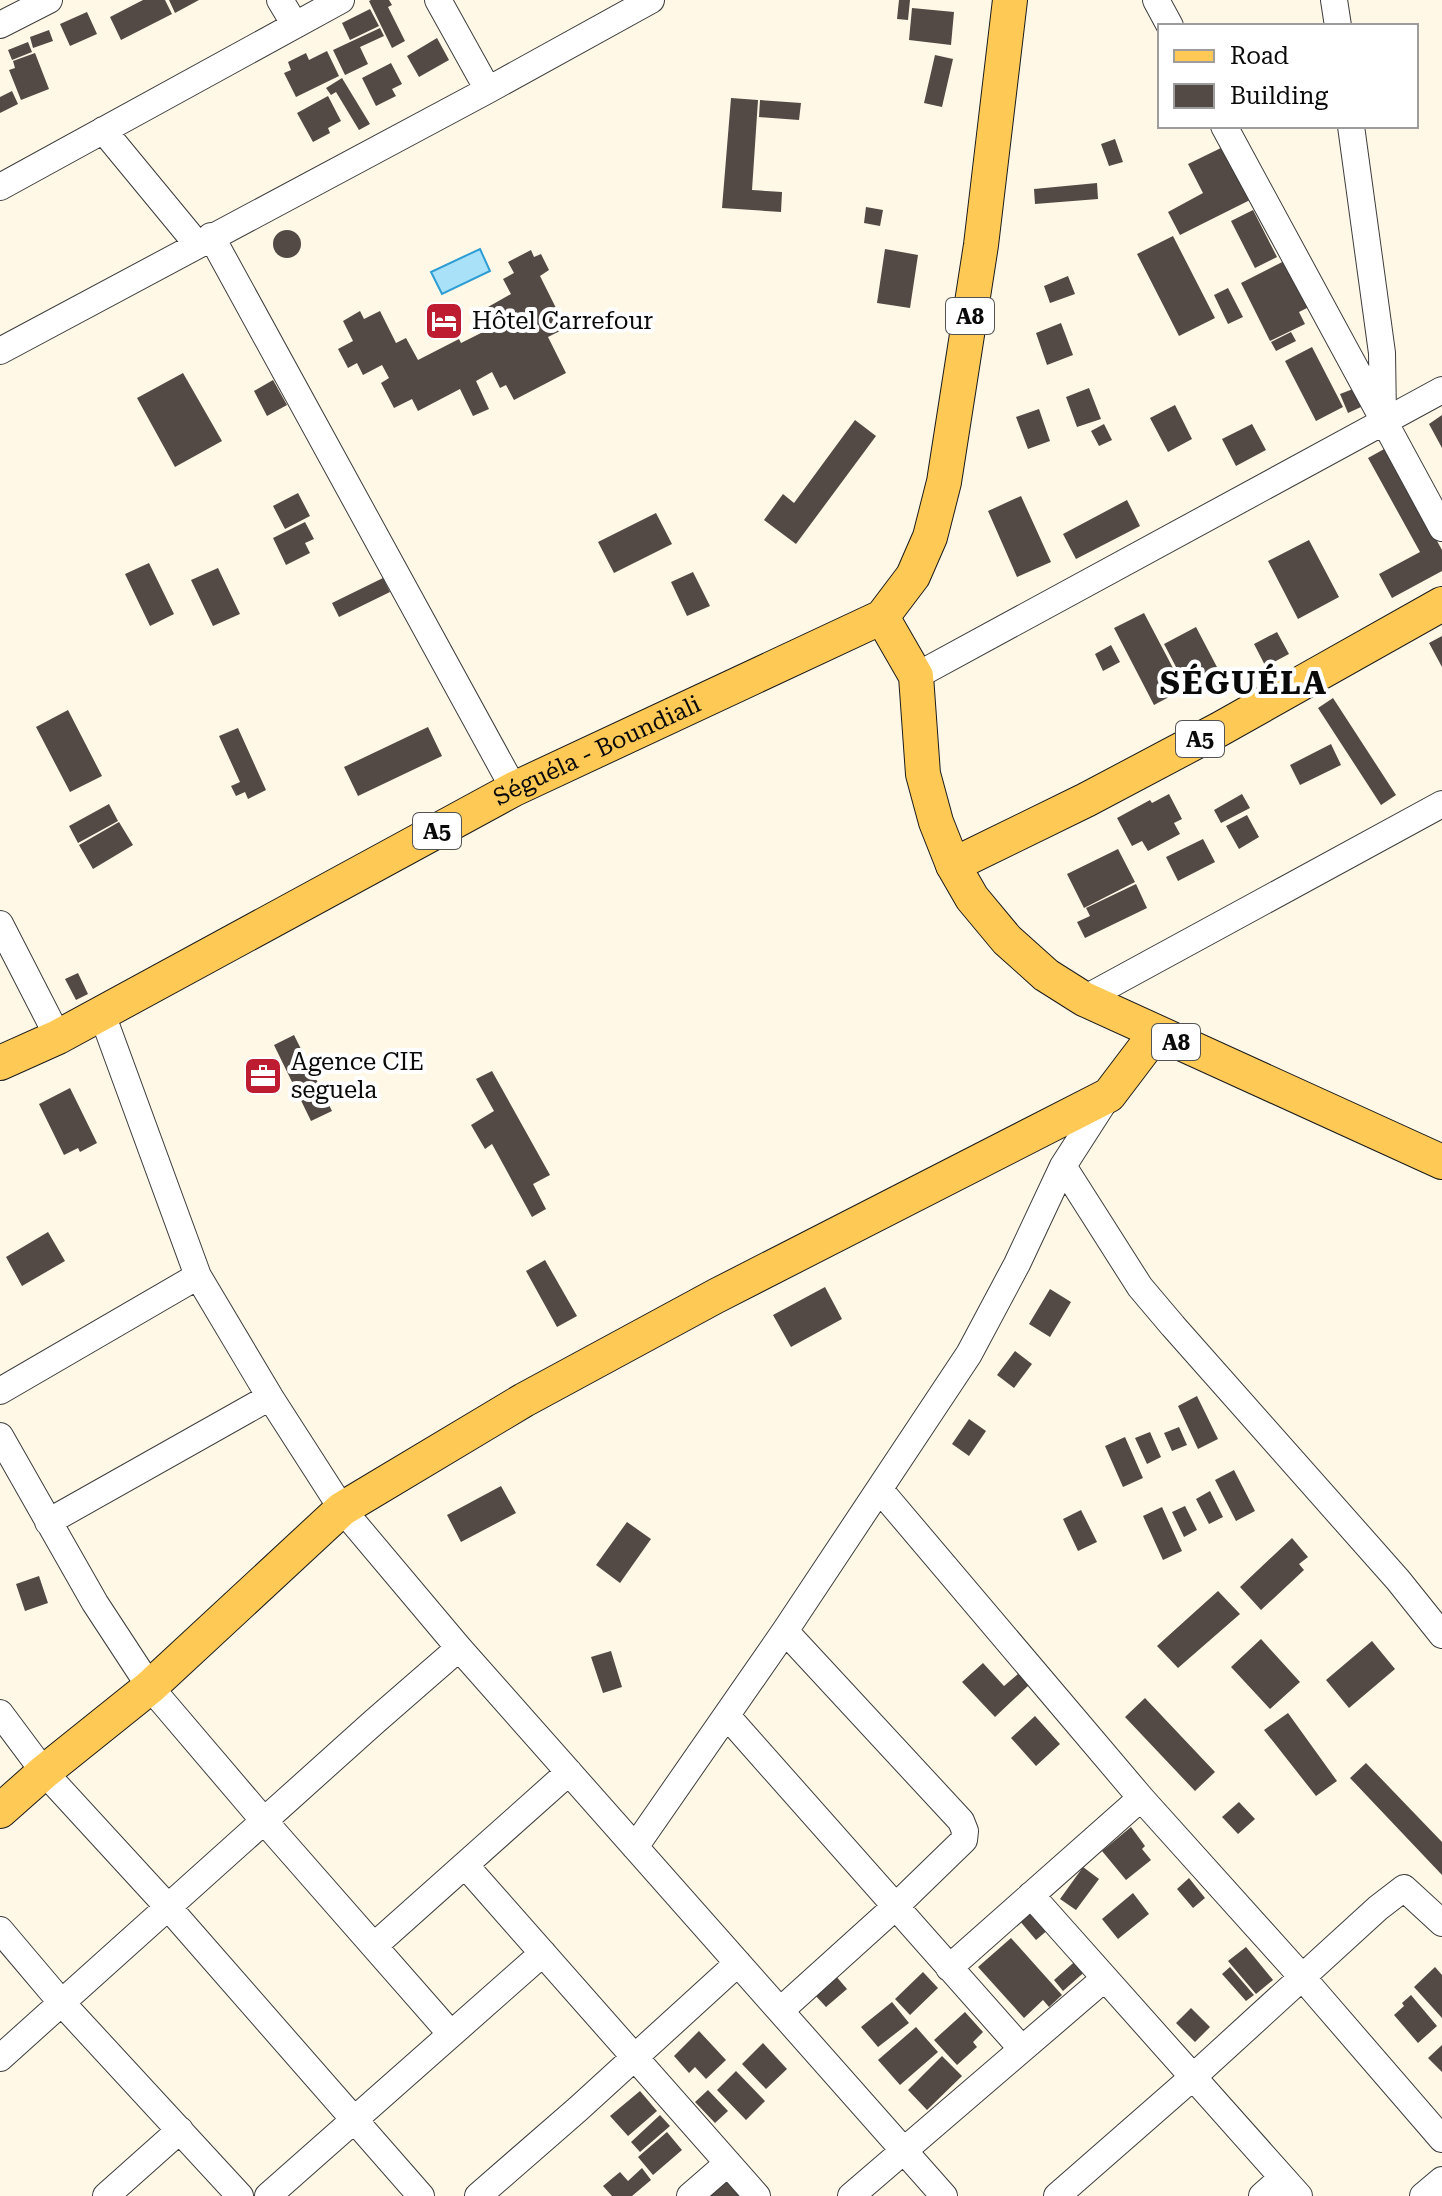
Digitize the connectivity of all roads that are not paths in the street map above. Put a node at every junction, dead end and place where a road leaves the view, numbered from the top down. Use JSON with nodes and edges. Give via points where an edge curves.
{"nodes":[{"id":1,"x":49,"y":0,"type":"edge"},
{"id":2,"x":280,"y":0,"type":"edge"},
{"id":3,"x":341,"y":0,"type":"edge"},
{"id":4,"x":438,"y":0,"type":"edge"},
{"id":5,"x":651,"y":0,"type":"edge"},
{"id":6,"x":1010,"y":0,"type":"edge"},
{"id":7,"x":1156,"y":0,"type":"edge"},
{"id":8,"x":1334,"y":0,"type":"edge"},
{"id":9,"x":610,"y":10,"type":"edge"},
{"id":10,"x":1169,"y":24,"type":"edge"},
{"id":11,"x":1338,"y":24,"type":"edge"},
{"id":12,"x":0,"y":25,"type":"edge"},
{"id":13,"x":295,"y":25,"type":"junction"},
{"id":14,"x":488,"y":90,"type":"junction"},
{"id":15,"x":1225,"y":128,"type":"edge"},
{"id":16,"x":1351,"y":128,"type":"edge"},
{"id":17,"x":103,"y":130,"type":"junction"},
{"id":18,"x":0,"y":187,"type":"edge"},
{"id":19,"x":204,"y":240,"type":"junction"},
{"id":20,"x":0,"y":351,"type":"edge"},
{"id":21,"x":1442,"y":390,"type":"edge"},
{"id":22,"x":1383,"y":422,"type":"junction"},
{"id":23,"x":1442,"y":528,"type":"edge"},
{"id":24,"x":1442,"y":604,"type":"edge"},
{"id":25,"x":882,"y":617,"type":"junction"},
{"id":26,"x":916,"y":676,"type":"junction"},
{"id":27,"x":514,"y":789,"type":"junction"},
{"id":28,"x":1442,"y":805,"type":"edge"},
{"id":29,"x":953,"y":865,"type":"junction"},
{"id":30,"x":0,"y":924,"type":"edge"},
{"id":31,"x":1084,"y":999,"type":"junction"},
{"id":32,"x":102,"y":1014,"type":"junction"},
{"id":33,"x":1156,"y":1033,"type":"junction"},
{"id":34,"x":58,"y":1037,"type":"junction"},
{"id":35,"x":0,"y":1063,"type":"edge"},
{"id":36,"x":1109,"y":1095,"type":"junction"},
{"id":37,"x":1442,"y":1162,"type":"edge"},
{"id":38,"x":1063,"y":1166,"type":"junction"},
{"id":39,"x":198,"y":1276,"type":"junction"},
{"id":40,"x":0,"y":1391,"type":"edge"},
{"id":41,"x":270,"y":1397,"type":"junction"},
{"id":42,"x":0,"y":1436,"type":"edge"},
{"id":43,"x":880,"y":1490,"type":"junction"},
{"id":44,"x":342,"y":1509,"type":"junction"},
{"id":45,"x":48,"y":1522,"type":"junction"},
{"id":46,"x":785,"y":1631,"type":"junction"},
{"id":47,"x":1442,"y":1635,"type":"edge"},
{"id":48,"x":459,"y":1648,"type":"junction"},
{"id":49,"x":150,"y":1687,"type":"junction"},
{"id":50,"x":0,"y":1713,"type":"edge"},
{"id":51,"x":727,"y":1716,"type":"junction"},
{"id":52,"x":44,"y":1772,"type":"junction"},
{"id":53,"x":569,"y":1772,"type":"junction"},
{"id":54,"x":1141,"y":1798,"type":"junction"},
{"id":55,"x":0,"y":1811,"type":"edge"},
{"id":56,"x":265,"y":1822,"type":"junction"},
{"id":57,"x":635,"y":1847,"type":"junction"},
{"id":58,"x":465,"y":1865,"type":"junction"},
{"id":59,"x":1031,"y":1895,"type":"junction"},
{"id":60,"x":168,"y":1907,"type":"junction"},
{"id":61,"x":895,"y":1907,"type":"junction"},
{"id":62,"x":1442,"y":1923,"type":"edge"},
{"id":63,"x":0,"y":1930,"type":"edge"},
{"id":64,"x":374,"y":1946,"type":"junction"},
{"id":65,"x":543,"y":1953,"type":"junction"},
{"id":66,"x":738,"y":1963,"type":"junction"},
{"id":67,"x":949,"y":1968,"type":"junction"},
{"id":68,"x":1302,"y":1977,"type":"junction"},
{"id":69,"x":1105,"y":1978,"type":"junction"},
{"id":70,"x":61,"y":2002,"type":"junction"},
{"id":71,"x":781,"y":2010,"type":"junction"},
{"id":72,"x":451,"y":2034,"type":"junction"},
{"id":73,"x":1021,"y":2048,"type":"junction"},
{"id":74,"x":634,"y":2056,"type":"junction"},
{"id":75,"x":0,"y":2058,"type":"edge"},
{"id":76,"x":1193,"y":2077,"type":"junction"},
{"id":77,"x":354,"y":2120,"type":"junction"},
{"id":78,"x":180,"y":2130,"type":"junction"},
{"id":79,"x":1442,"y":2139,"type":"edge"},
{"id":80,"x":904,"y":2149,"type":"junction"},
{"id":81,"x":728,"y":2163,"type":"junction"},
{"id":82,"x":1442,"y":2180,"type":"edge"},
{"id":83,"x":1291,"y":2187,"type":"edge"},
{"id":84,"x":106,"y":2196,"type":"edge"},
{"id":85,"x":240,"y":2196,"type":"edge"},
{"id":86,"x":268,"y":2196,"type":"edge"},
{"id":87,"x":421,"y":2196,"type":"edge"},
{"id":88,"x":478,"y":2196,"type":"edge"},
{"id":89,"x":690,"y":2196,"type":"edge"},
{"id":90,"x":757,"y":2196,"type":"edge"},
{"id":91,"x":851,"y":2196,"type":"edge"},
{"id":92,"x":944,"y":2196,"type":"edge"},
{"id":93,"x":1057,"y":2196,"type":"edge"},
{"id":94,"x":1262,"y":2196,"type":"edge"},
{"id":95,"x":1423,"y":2196,"type":"edge"}],
"edges":[{"from":1,"to":12,"type":"street"},
{"from":2,"to":13,"type":"street"},
{"from":3,"to":13,"type":"street"},
{"from":4,"to":14,"type":"street"},
{"from":5,"to":9,"type":"street"},
{"from":6,"to":25,"type":"main road","number":"A8","via":[[981,245],[944,482],[913,576]]},
{"from":7,"to":10,"type":"street"},
{"from":8,"to":11,"type":"street"},
{"from":9,"to":14,"type":"street"},
{"from":13,"to":17,"type":"street"},
{"from":14,"to":19,"type":"street"},
{"from":15,"to":22,"type":"street"},
{"from":16,"to":22,"type":"street","via":[[1382,353]]},
{"from":17,"to":18,"type":"street"},
{"from":17,"to":19,"type":"street"},
{"from":19,"to":20,"type":"street"},
{"from":19,"to":27,"type":"street"},
{"from":21,"to":22,"type":"street"},
{"from":22,"to":23,"type":"street"},
{"from":22,"to":26,"type":"street"},
{"from":24,"to":29,"type":"main road","number":"A5","via":[[1220,729]]},
{"from":25,"to":26,"type":"main road"},
{"from":25,"to":27,"type":"main road","name":"Séguéla - Boundiali","number":"A5"},
{"from":26,"to":29,"type":"main road","via":[[923,774]]},
{"from":27,"to":32,"type":"main road","name":"Séguéla - Boundiali","number":"A5"},
{"from":28,"to":31,"type":"street"},
{"from":29,"to":31,"type":"main road","number":"A8","via":[[1007,940],[1046,975]]},
{"from":30,"to":34,"type":"street"},
{"from":31,"to":33,"type":"main road","number":"A8"},
{"from":32,"to":34,"type":"main road","name":"Séguéla - Boundiali","number":"A5"},
{"from":32,"to":39,"type":"street"},
{"from":33,"to":36,"type":"main road"},
{"from":33,"to":37,"type":"main road","number":"A8"},
{"from":34,"to":35,"type":"main road","name":"Séguéla - Boundiali","number":"A5"},
{"from":36,"to":38,"type":"street"},
{"from":36,"to":44,"type":"main road","via":[[716,1296],[524,1400]]},
{"from":38,"to":43,"type":"street","via":[[969,1354]]},
{"from":38,"to":47,"type":"street","via":[[1140,1287]]},
{"from":39,"to":40,"type":"street"},
{"from":39,"to":41,"type":"street"},
{"from":41,"to":44,"type":"street"},
{"from":41,"to":45,"type":"street"},
{"from":42,"to":45,"type":"street"},
{"from":43,"to":46,"type":"street"},
{"from":43,"to":54,"type":"street"},
{"from":44,"to":48,"type":"street"},
{"from":44,"to":49,"type":"main road"},
{"from":45,"to":49,"type":"street"},
{"from":46,"to":51,"type":"street"},
{"from":46,"to":61,"type":"street","via":[[965,1831],[964,1840]]},
{"from":48,"to":53,"type":"street"},
{"from":48,"to":56,"type":"street"},
{"from":49,"to":52,"type":"main road"},
{"from":49,"to":56,"type":"street"},
{"from":50,"to":52,"type":"street"},
{"from":51,"to":57,"type":"street"},
{"from":51,"to":61,"type":"street"},
{"from":52,"to":55,"type":"main road"},
{"from":52,"to":60,"type":"street"},
{"from":53,"to":57,"type":"street"},
{"from":53,"to":58,"type":"street"},
{"from":54,"to":59,"type":"street"},
{"from":54,"to":68,"type":"street"},
{"from":56,"to":60,"type":"street"},
{"from":56,"to":64,"type":"street"},
{"from":57,"to":66,"type":"street"},
{"from":58,"to":64,"type":"street"},
{"from":58,"to":65,"type":"street"},
{"from":59,"to":67,"type":"street"},
{"from":59,"to":69,"type":"street"},
{"from":60,"to":70,"type":"street"},
{"from":60,"to":77,"type":"street"},
{"from":61,"to":67,"type":"street"},
{"from":61,"to":71,"type":"street"},
{"from":62,"to":68,"type":"street","via":[[1404,1888]]},
{"from":63,"to":70,"type":"street"},
{"from":64,"to":72,"type":"street"},
{"from":65,"to":72,"type":"street"},
{"from":65,"to":74,"type":"street"},
{"from":66,"to":71,"type":"street"},
{"from":66,"to":74,"type":"street"},
{"from":67,"to":73,"type":"street"},
{"from":68,"to":76,"type":"street"},
{"from":68,"to":79,"type":"street"},
{"from":69,"to":73,"type":"street"},
{"from":69,"to":76,"type":"street"},
{"from":70,"to":75,"type":"street"},
{"from":70,"to":78,"type":"street"},
{"from":71,"to":80,"type":"street"},
{"from":72,"to":77,"type":"street"},
{"from":73,"to":80,"type":"street"},
{"from":74,"to":81,"type":"street"},
{"from":74,"to":88,"type":"street"},
{"from":76,"to":83,"type":"street"},
{"from":76,"to":93,"type":"street"},
{"from":77,"to":86,"type":"street"},
{"from":77,"to":87,"type":"street"},
{"from":78,"to":84,"type":"street"},
{"from":78,"to":85,"type":"street"},
{"from":80,"to":91,"type":"street"},
{"from":80,"to":92,"type":"street"},
{"from":81,"to":89,"type":"street"},
{"from":81,"to":90,"type":"street"},
{"from":82,"to":95,"type":"street"},
{"from":83,"to":94,"type":"street"}]}
